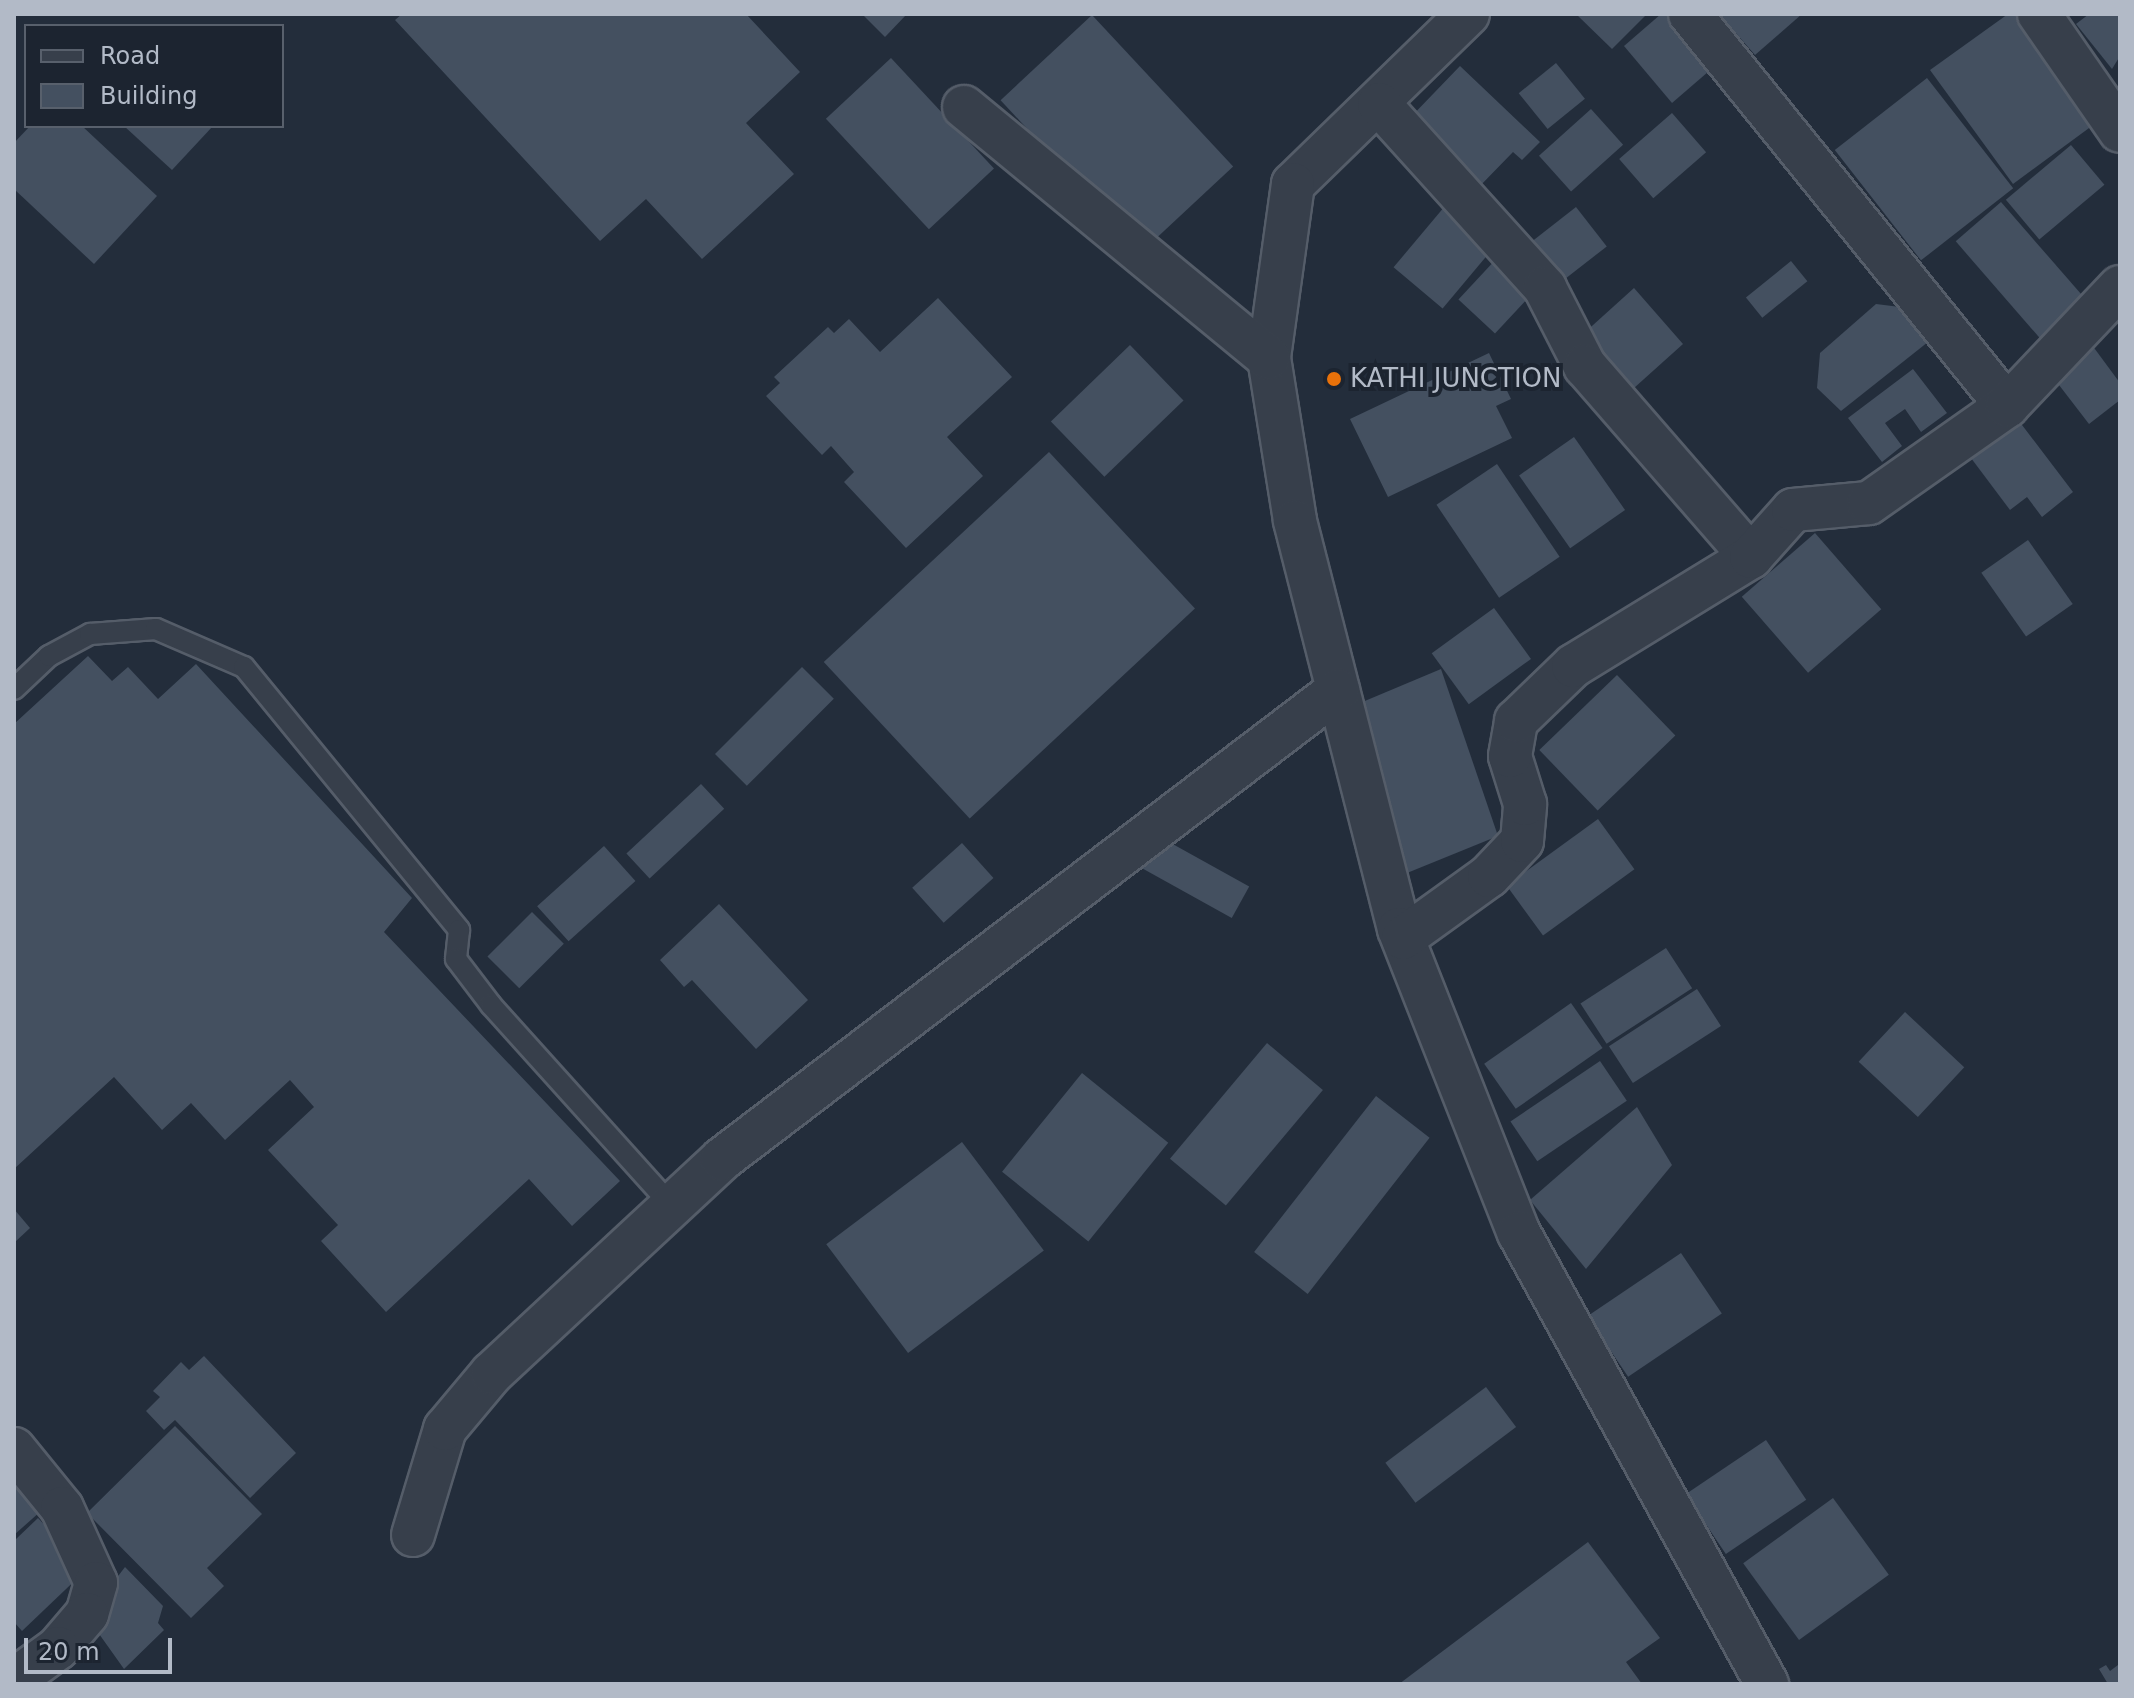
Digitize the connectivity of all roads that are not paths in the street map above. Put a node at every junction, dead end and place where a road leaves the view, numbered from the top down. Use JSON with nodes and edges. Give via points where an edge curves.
{"nodes":[{"id":1,"x":1468,"y":14,"type":"edge"},
{"id":2,"x":1690,"y":14,"type":"edge"},
{"id":3,"x":2039,"y":14,"type":"edge"},
{"id":4,"x":1379,"y":104,"type":"junction"},
{"id":5,"x":964,"y":107,"type":"dead end"},
{"id":6,"x":2120,"y":131,"type":"edge"},
{"id":7,"x":2120,"y":287,"type":"edge"},
{"id":8,"x":1269,"y":358,"type":"junction"},
{"id":9,"x":2007,"y":406,"type":"junction"},
{"id":10,"x":1751,"y":557,"type":"junction"},
{"id":11,"x":14,"y":689,"type":"edge"},
{"id":12,"x":1338,"y":690,"type":"junction"},
{"id":13,"x":1403,"y":938,"type":"junction"},
{"id":14,"x":672,"y":1206,"type":"junction"},
{"id":15,"x":14,"y":1449,"type":"edge"},
{"id":16,"x":413,"y":1535,"type":"dead end"},
{"id":17,"x":14,"y":1680,"type":"edge"},
{"id":18,"x":1767,"y":1684,"type":"edge"}],
"edges":[{"from":1,"to":4,"type":"street"},
{"from":2,"to":9,"type":"street"},
{"from":3,"to":6,"type":"street"},
{"from":4,"to":8,"type":"street","via":[[1293,184]]},
{"from":4,"to":10,"type":"street","via":[[1545,288],[1585,366]]},
{"from":5,"to":8,"type":"street"},
{"from":7,"to":9,"type":"street"},
{"from":8,"to":12,"type":"street","via":[[1295,521]]},
{"from":9,"to":10,"type":"street","via":[[1869,503],[1793,510]]},
{"from":10,"to":13,"type":"street","via":[[1573,666],[1516,721],[1510,756],[1525,804],[1522,841],[1489,876]]},
{"from":11,"to":14,"type":"lane","via":[[49,656],[90,634],[156,629],[244,667],[459,930],[456,959],[491,1005]]},
{"from":12,"to":13,"type":"street"},
{"from":12,"to":14,"type":"street","via":[[722,1159]]},
{"from":13,"to":18,"type":"street","via":[[1519,1233]]},
{"from":14,"to":16,"type":"street","via":[[492,1373],[445,1429]]},
{"from":15,"to":17,"type":"street","via":[[62,1508],[96,1583],[87,1614],[58,1648]]}]}
